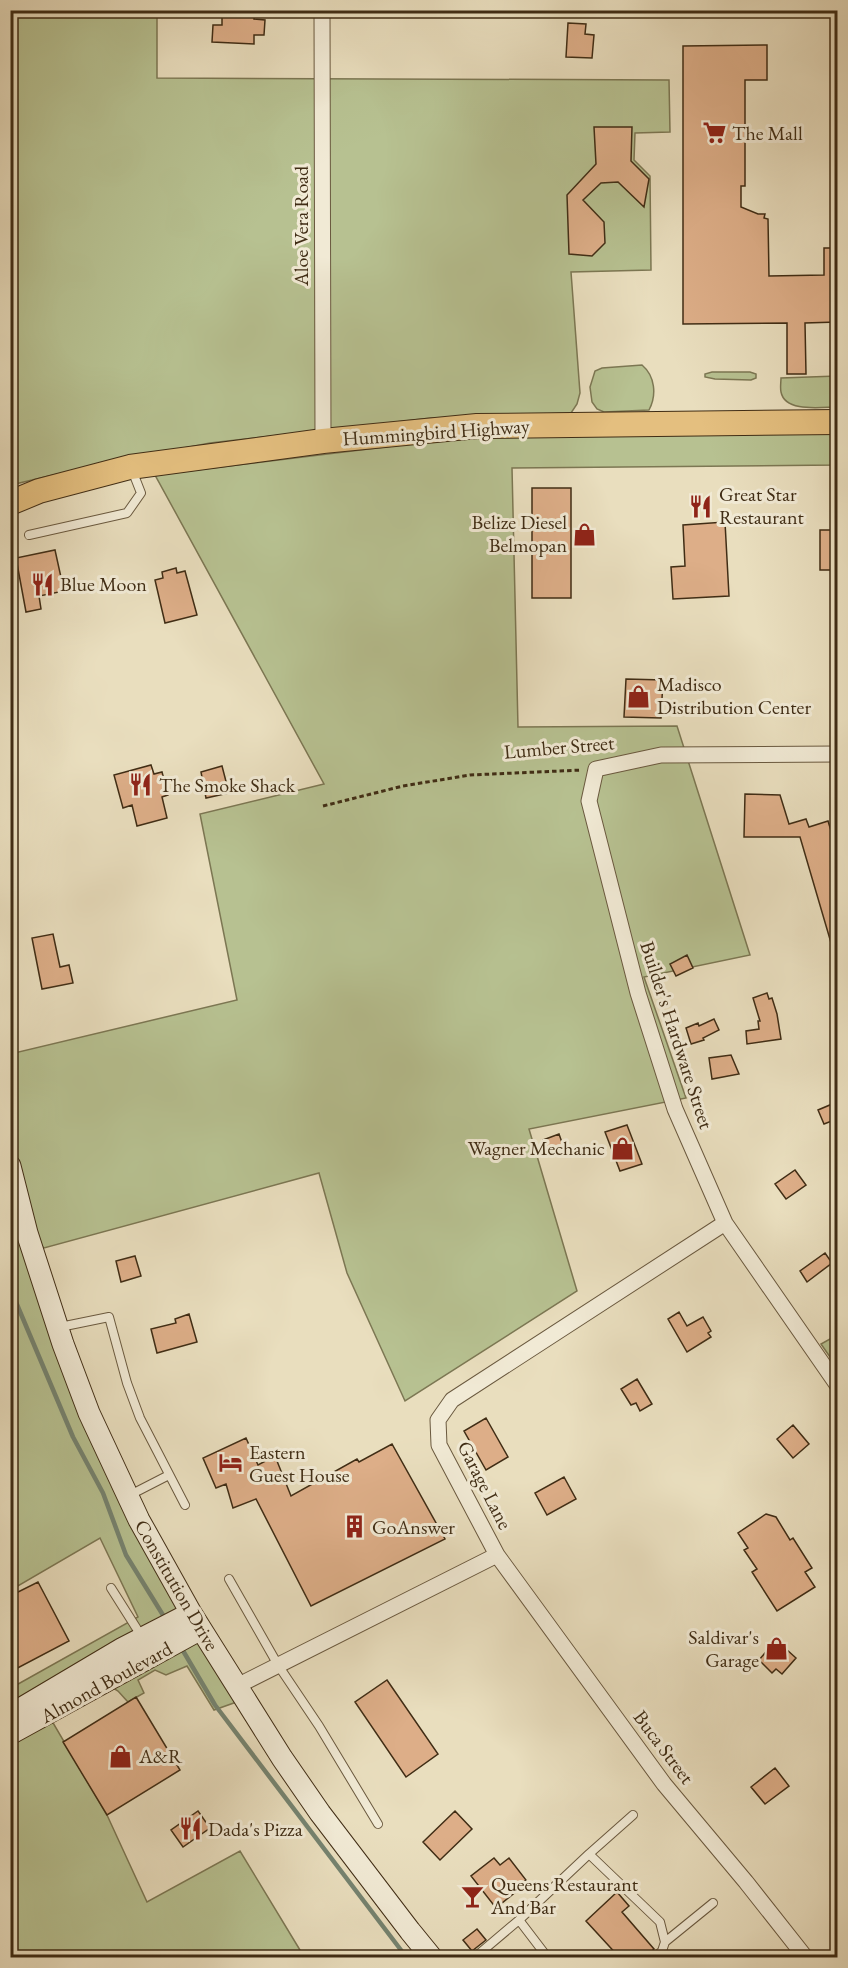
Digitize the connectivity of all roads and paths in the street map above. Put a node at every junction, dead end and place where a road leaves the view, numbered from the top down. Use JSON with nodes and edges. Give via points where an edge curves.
{"nodes":[{"id":1,"x":322,"y":10,"type":"edge"},
{"id":2,"x":837,"y":422,"type":"edge"},
{"id":3,"x":323,"y":441,"type":"junction"},
{"id":4,"x":130,"y":467,"type":"junction"},
{"id":5,"x":39,"y":491,"type":"junction"},
{"id":6,"x":10,"y":495,"type":"edge"},
{"id":7,"x":10,"y":503,"type":"edge"},
{"id":8,"x":29,"y":535,"type":"dead end"},
{"id":9,"x":837,"y":754,"type":"edge"},
{"id":10,"x":596,"y":769,"type":"junction"},
{"id":11,"x":323,"y":806,"type":"dead end"},
{"id":12,"x":10,"y":1166,"type":"edge"},
{"id":13,"x":725,"y":1223,"type":"junction"},
{"id":14,"x":58,"y":1327,"type":"junction"},
{"id":15,"x":837,"y":1386,"type":"edge"},
{"id":16,"x":169,"y":1475,"type":"junction"},
{"id":17,"x":128,"y":1496,"type":"junction"},
{"id":18,"x":186,"y":1505,"type":"dead end"},
{"id":19,"x":497,"y":1555,"type":"junction"},
{"id":20,"x":229,"y":1579,"type":"dead end"},
{"id":21,"x":111,"y":1588,"type":"dead end"},
{"id":22,"x":196,"y":1621,"type":"junction"},
{"id":23,"x":143,"y":1638,"type":"junction"},
{"id":24,"x":155,"y":1656,"type":"junction"},
{"id":25,"x":278,"y":1665,"type":"junction"},
{"id":26,"x":237,"y":1686,"type":"junction"},
{"id":27,"x":10,"y":1715,"type":"edge"},
{"id":28,"x":10,"y":1734,"type":"edge"},
{"id":29,"x":633,"y":1815,"type":"dead end"},
{"id":30,"x":378,"y":1824,"type":"dead end"},
{"id":31,"x":589,"y":1854,"type":"junction"},
{"id":32,"x":713,"y":1903,"type":"dead end"},
{"id":33,"x":519,"y":1920,"type":"junction"},
{"id":34,"x":665,"y":1942,"type":"junction"},
{"id":35,"x":432,"y":1958,"type":"edge"},
{"id":36,"x":474,"y":1958,"type":"edge"},
{"id":37,"x":548,"y":1958,"type":"edge"},
{"id":38,"x":654,"y":1958,"type":"edge"},
{"id":39,"x":806,"y":1958,"type":"edge"}],
"edges":[{"from":1,"to":3,"type":"street","name":"Aloe Vera Road"},
{"from":2,"to":3,"type":"main road","name":"Hummingbird Highway","via":[[477,426]]},
{"from":3,"to":4,"type":"main road","name":"Hummingbird Highway"},
{"from":4,"to":5,"type":"main road","name":"Hummingbird Highway"},
{"from":4,"to":8,"type":"lane","via":[[141,494],[127,513]]},
{"from":5,"to":6,"type":"main road","name":"Hummingbird Highway"},
{"from":5,"to":7,"type":"main road","name":"Hummingbird Highway"},
{"from":9,"to":10,"type":"street","name":"Lumber Street","via":[[661,755]]},
{"from":10,"to":11,"type":"path","name":"Lumber Street","via":[[470,775],[403,786]]},
{"from":10,"to":13,"type":"street","name":"Builder's Hardware Street","via":[[589,801],[638,993],[675,1109]]},
{"from":12,"to":14,"type":"main road","name":"Constitution Drive"},
{"from":13,"to":15,"type":"street","name":"Builder's Hardware Street"},
{"from":13,"to":19,"type":"street","name":"Garage Lane","via":[[452,1400],[438,1420],[440,1445]]},
{"from":14,"to":16,"type":"lane","via":[[109,1317],[140,1418]]},
{"from":14,"to":17,"type":"main road","name":"Constitution Drive","via":[[89,1413]]},
{"from":16,"to":17,"type":"lane"},
{"from":16,"to":18,"type":"lane"},
{"from":17,"to":22,"type":"main road","name":"Constitution Drive"},
{"from":19,"to":25,"type":"street","name":"Garage Lane"},
{"from":19,"to":39,"type":"street","name":"Buca Street","via":[[664,1784]]},
{"from":20,"to":25,"type":"lane"},
{"from":21,"to":23,"type":"lane"},
{"from":22,"to":23,"type":"main road","name":"Almond Boulevard"},
{"from":22,"to":24,"type":"main road","name":"Almond Boulevard"},
{"from":22,"to":26,"type":"main road","name":"Constitution Drive"},
{"from":23,"to":24,"type":"lane"},
{"from":23,"to":27,"type":"main road","name":"Almond Boulevard"},
{"from":24,"to":28,"type":"main road","name":"Almond Boulevard"},
{"from":25,"to":26,"type":"street","name":"Garage Lane"},
{"from":25,"to":30,"type":"lane"},
{"from":26,"to":35,"type":"main road","name":"Constitution Drive","via":[[320,1813]]},
{"from":29,"to":31,"type":"lane"},
{"from":31,"to":33,"type":"lane"},
{"from":31,"to":34,"type":"lane","via":[[660,1922]]},
{"from":32,"to":34,"type":"lane"},
{"from":33,"to":36,"type":"lane"},
{"from":33,"to":37,"type":"lane"},
{"from":34,"to":38,"type":"lane"}]}
